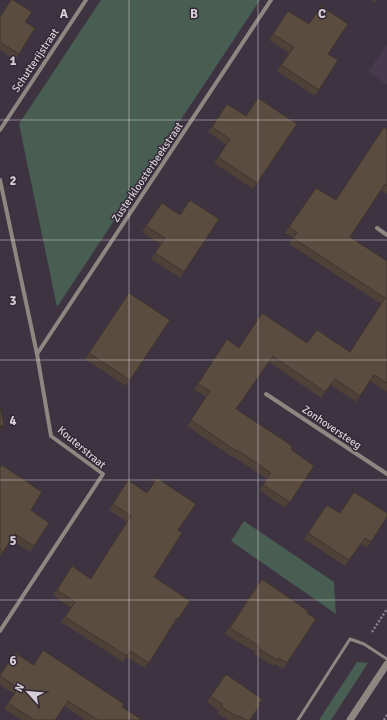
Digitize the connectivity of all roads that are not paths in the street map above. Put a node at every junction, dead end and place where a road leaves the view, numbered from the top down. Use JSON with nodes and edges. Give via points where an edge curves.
{"nodes":[{"id":1,"x":86,"y":0,"type":"edge"},
{"id":2,"x":271,"y":0,"type":"edge"},
{"id":3,"x":0,"y":130,"type":"edge"},
{"id":4,"x":0,"y":180,"type":"edge"},
{"id":5,"x":377,"y":228,"type":"dead end"},
{"id":6,"x":387,"y":235,"type":"edge"},
{"id":7,"x":37,"y":354,"type":"junction"},
{"id":8,"x":266,"y":394,"type":"dead end"},
{"id":9,"x":387,"y":474,"type":"edge"},
{"id":10,"x":0,"y":631,"type":"edge"},
{"id":11,"x":387,"y":659,"type":"edge"},
{"id":12,"x":387,"y":664,"type":"edge"},
{"id":13,"x":298,"y":720,"type":"edge"},
{"id":14,"x":350,"y":720,"type":"edge"}],
"edges":[{"from":1,"to":3,"type":"street","name":"Schutterijstraat"},
{"from":2,"to":7,"type":"street","name":"Zusterkloosterbeekstraat"},
{"from":4,"to":7,"type":"street","name":"Kouterstraat"},
{"from":5,"to":6,"type":"street"},
{"from":7,"to":10,"type":"street","name":"Kouterstraat","via":[[51,436],[103,474]]},
{"from":8,"to":9,"type":"street","name":"Zonhoversteeg"},
{"from":11,"to":13,"type":"lane","via":[[364,644],[350,639]]},
{"from":12,"to":14,"type":"street"}]}
